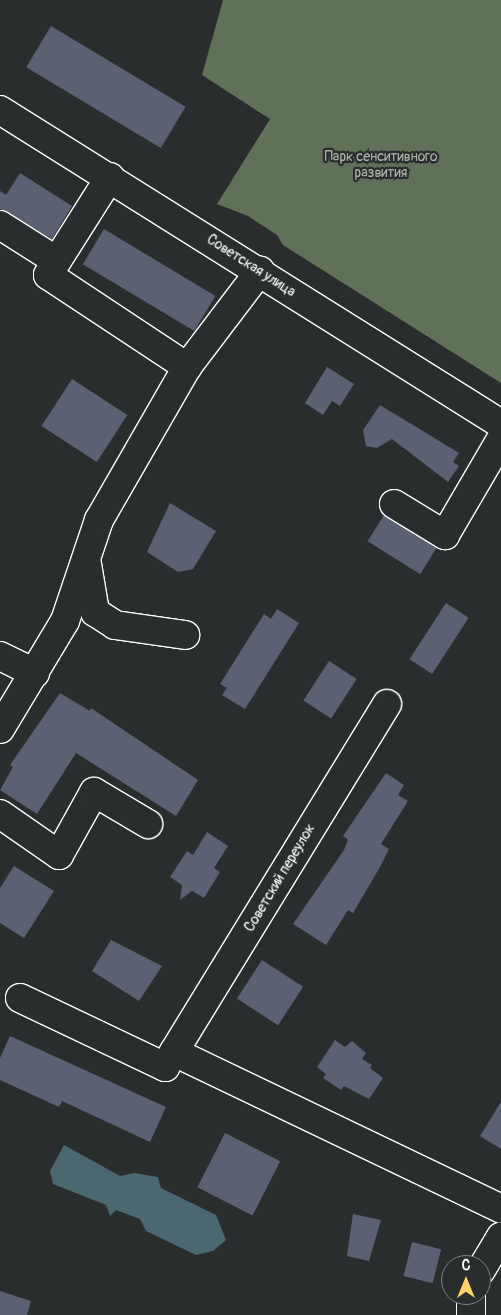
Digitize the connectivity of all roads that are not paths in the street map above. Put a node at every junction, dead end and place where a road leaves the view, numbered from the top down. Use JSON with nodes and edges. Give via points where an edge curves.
{"nodes":[{"id":1,"x":0,"y":110,"type":"edge"},
{"id":2,"x":110,"y":176,"type":"junction"},
{"id":3,"x":0,"y":225,"type":"edge"},
{"id":4,"x":57,"y":261,"type":"junction"},
{"id":5,"x":260,"y":271,"type":"junction"},
{"id":6,"x":187,"y":367,"type":"junction"},
{"id":7,"x":501,"y":424,"type":"edge"},
{"id":8,"x":501,"y":439,"type":"edge"},
{"id":9,"x":394,"y":504,"type":"dead end"},
{"id":10,"x":87,"y":562,"type":"junction"},
{"id":11,"x":185,"y":635,"type":"dead end"},
{"id":12,"x":0,"y":656,"type":"edge"},
{"id":13,"x":35,"y":673,"type":"junction"},
{"id":14,"x":387,"y":704,"type":"dead end"},
{"id":15,"x":0,"y":729,"type":"edge"},
{"id":16,"x":0,"y":814,"type":"edge"},
{"id":17,"x":148,"y":824,"type":"dead end"},
{"id":18,"x":20,"y":998,"type":"dead end"},
{"id":19,"x":174,"y":1052,"type":"junction"},
{"id":20,"x":501,"y":1209,"type":"edge"},
{"id":21,"x":501,"y":1237,"type":"edge"},
{"id":22,"x":490,"y":1255,"type":"edge"}],
"edges":[{"from":1,"to":2,"type":"street","name":"Советская улица"},
{"from":2,"to":4,"type":"street"},
{"from":2,"to":5,"type":"street","name":"Советская улица"},
{"from":3,"to":4,"type":"street"},
{"from":4,"to":6,"type":"street","via":[[48,275]]},
{"from":5,"to":6,"type":"street"},
{"from":5,"to":7,"type":"street","name":"Советская улица"},
{"from":6,"to":10,"type":"street","via":[[99,520]]},
{"from":8,"to":9,"type":"street","via":[[445,534]]},
{"from":10,"to":11,"type":"street","via":[[95,612],[115,625]]},
{"from":10,"to":13,"type":"street","via":[[65,621]]},
{"from":12,"to":13,"type":"street"},
{"from":13,"to":15,"type":"street"},
{"from":14,"to":19,"type":"street","name":"Советский переулок"},
{"from":16,"to":17,"type":"street","via":[[60,855],[94,792]]},
{"from":18,"to":19,"type":"street","name":"Советский переулок","via":[[165,1067]]},
{"from":19,"to":20,"type":"street"},
{"from":21,"to":22,"type":"street"}]}
